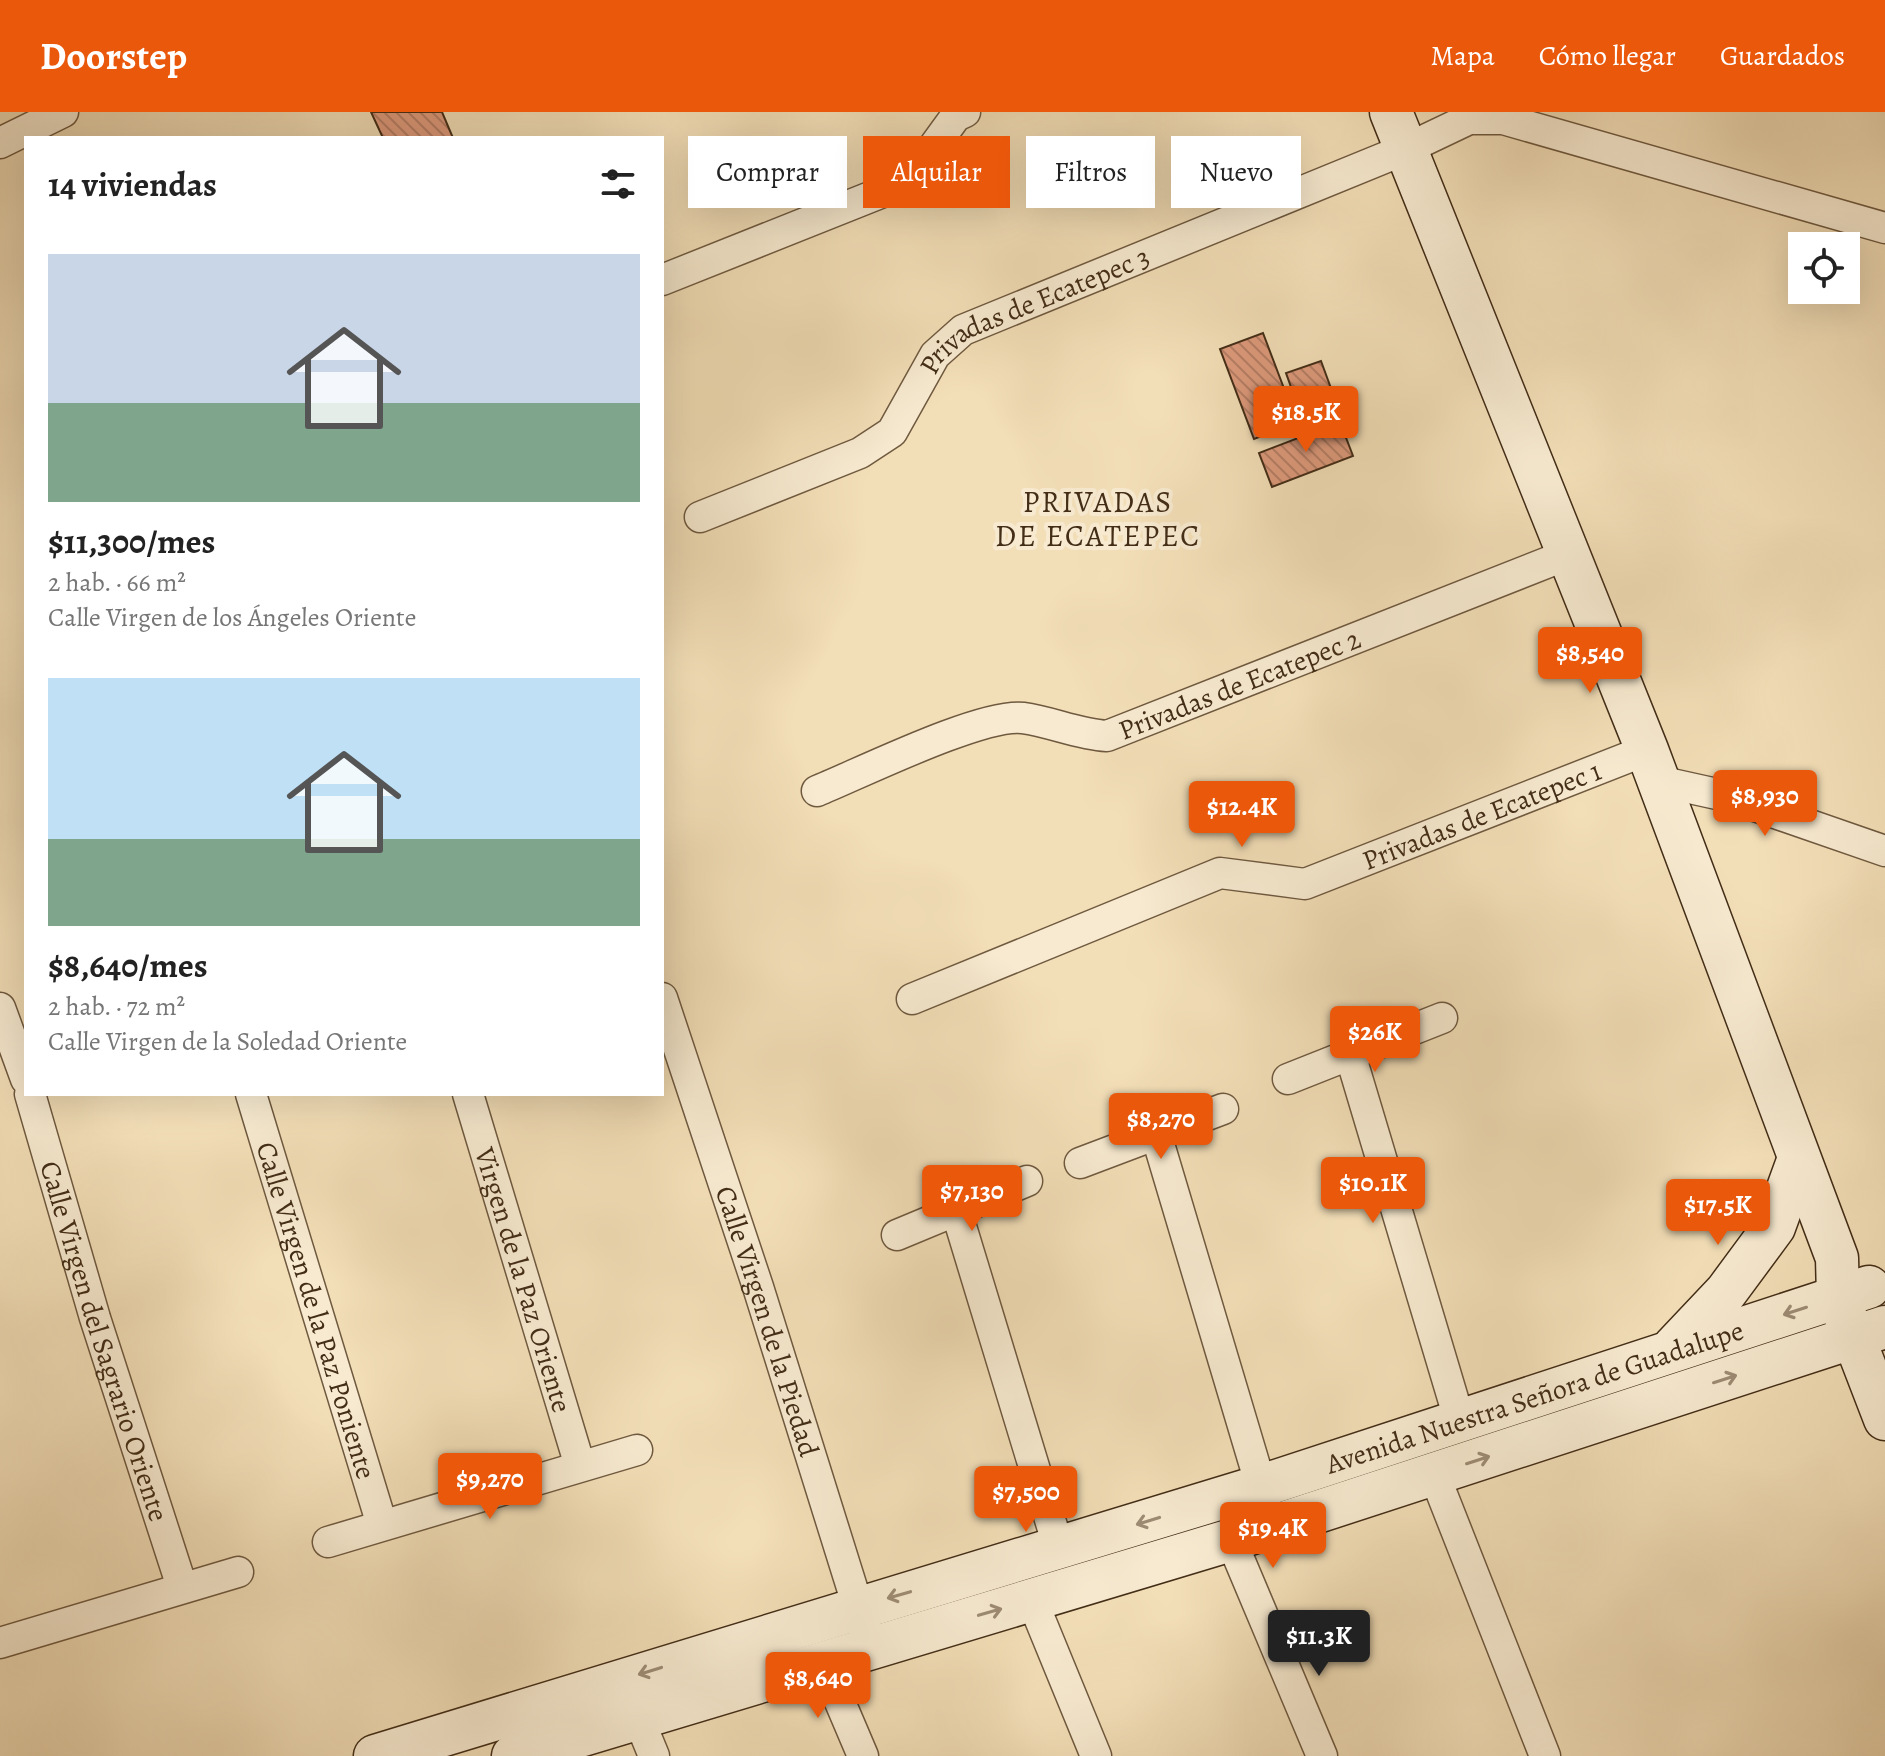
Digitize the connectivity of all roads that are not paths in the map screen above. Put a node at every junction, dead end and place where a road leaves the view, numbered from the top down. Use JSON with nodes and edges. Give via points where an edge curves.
{"nodes":[{"id":1,"x":965,"y":112,"type":"edge"},
{"id":2,"x":55,"y":114,"type":"edge"},
{"id":3,"x":1398,"y":131,"type":"edge"},
{"id":4,"x":0,"y":143,"type":"edge"},
{"id":5,"x":1885,"y":228,"type":"edge"},
{"id":6,"x":664,"y":279,"type":"edge"},
{"id":7,"x":700,"y":517,"type":"dead end"},
{"id":8,"x":1569,"y":554,"type":"junction"},
{"id":9,"x":1653,"y":765,"type":"junction"},
{"id":10,"x":817,"y":791,"type":"dead end"},
{"id":11,"x":1885,"y":851,"type":"edge"},
{"id":12,"x":912,"y":999,"type":"dead end"},
{"id":13,"x":664,"y":1004,"type":"edge"},
{"id":14,"x":0,"y":1008,"type":"edge"},
{"id":15,"x":1442,"y":1018,"type":"dead end"},
{"id":16,"x":1350,"y":1054,"type":"junction"},
{"id":17,"x":21,"y":1077,"type":"edge"},
{"id":18,"x":1288,"y":1079,"type":"dead end"},
{"id":19,"x":27,"y":1096,"type":"edge"},
{"id":20,"x":252,"y":1096,"type":"edge"},
{"id":21,"x":469,"y":1096,"type":"edge"},
{"id":22,"x":1223,"y":1109,"type":"dead end"},
{"id":23,"x":1156,"y":1134,"type":"junction"},
{"id":24,"x":1798,"y":1161,"type":"junction"},
{"id":25,"x":1080,"y":1163,"type":"dead end"},
{"id":26,"x":1027,"y":1181,"type":"dead end"},
{"id":27,"x":956,"y":1210,"type":"junction"},
{"id":28,"x":897,"y":1235,"type":"dead end"},
{"id":29,"x":1848,"y":1281,"type":"junction"},
{"id":30,"x":1874,"y":1331,"type":"edge"},
{"id":31,"x":1670,"y":1351,"type":"junction"},
{"id":32,"x":1885,"y":1419,"type":"edge"},
{"id":33,"x":1460,"y":1422,"type":"junction"},
{"id":34,"x":637,"y":1450,"type":"dead end"},
{"id":35,"x":580,"y":1466,"type":"junction"},
{"id":36,"x":1434,"y":1474,"type":"junction"},
{"id":37,"x":1261,"y":1486,"type":"junction"},
{"id":38,"x":382,"y":1525,"type":"junction"},
{"id":39,"x":1231,"y":1540,"type":"junction"},
{"id":40,"x":328,"y":1542,"type":"dead end"},
{"id":41,"x":1059,"y":1549,"type":"junction"},
{"id":42,"x":238,"y":1572,"type":"dead end"},
{"id":43,"x":182,"y":1587,"type":"junction"},
{"id":44,"x":1032,"y":1600,"type":"junction"},
{"id":45,"x":858,"y":1607,"type":"junction"},
{"id":46,"x":0,"y":1643,"type":"edge"},
{"id":47,"x":870,"y":1647,"type":"junction"},
{"id":48,"x":823,"y":1662,"type":"junction"},
{"id":49,"x":638,"y":1717,"type":"junction"},
{"id":50,"x":375,"y":1756,"type":"edge"},
{"id":51,"x":513,"y":1756,"type":"edge"},
{"id":52,"x":654,"y":1756,"type":"edge"},
{"id":53,"x":863,"y":1756,"type":"edge"},
{"id":54,"x":1096,"y":1756,"type":"edge"},
{"id":55,"x":1322,"y":1756,"type":"edge"},
{"id":56,"x":1545,"y":1756,"type":"edge"}],
"edges":[{"from":1,"to":6,"type":"street","via":[[956,116],[908,182]]},
{"from":2,"to":4,"type":"street"},
{"from":3,"to":5,"type":"street","name":"Privadas de Ecatepec 3","via":[[1503,119]]},
{"from":3,"to":7,"type":"street","name":"Privadas de Ecatepec 3","via":[[963,330],[935,355],[892,432],[860,453]]},
{"from":3,"to":8,"type":"street"},
{"from":8,"to":9,"type":"street"},
{"from":8,"to":10,"type":"street","name":"Privadas de Ecatepec 2","via":[[1107,736],[1023,718],[988,721]]},
{"from":9,"to":11,"type":"street"},
{"from":9,"to":12,"type":"street","name":"Privadas de Ecatepec 1","via":[[1305,884],[1220,873]]},
{"from":9,"to":24,"type":"street"},
{"from":13,"to":45,"type":"street","name":"Calle Virgen de la Piedad"},
{"from":14,"to":17,"type":"street","name":"Calle Virgen del Sagrario Oriente"},
{"from":15,"to":16,"type":"street"},
{"from":16,"to":18,"type":"street"},
{"from":16,"to":33,"type":"street"},
{"from":19,"to":43,"type":"street","name":"Calle Virgen del Sagrario Oriente"},
{"from":20,"to":38,"type":"street","name":"Calle Virgen de la Paz Poniente"},
{"from":21,"to":35,"type":"street","name":"Virgen de la Paz Oriente"},
{"from":22,"to":23,"type":"street"},
{"from":23,"to":25,"type":"street"},
{"from":23,"to":37,"type":"street"},
{"from":24,"to":29,"type":"street"},
{"from":24,"to":31,"type":"street","via":[[1774,1227],[1726,1292]]},
{"from":26,"to":27,"type":"street"},
{"from":27,"to":28,"type":"street"},
{"from":27,"to":41,"type":"street"},
{"from":29,"to":30,"type":"street"},
{"from":29,"to":31,"type":"street","name":"Avenida Nuestra Señora de Guadalupe","one_way":true},
{"from":30,"to":32,"type":"street"},
{"from":36,"to":30,"type":"street","name":"Avenida Nuestra Señora de Guadalupe","one_way":true},
{"from":31,"to":33,"type":"street","name":"Avenida Nuestra Señora de Guadalupe"},
{"from":33,"to":37,"type":"street","name":"Avenida Nuestra Señora de Guadalupe"},
{"from":34,"to":35,"type":"street"},
{"from":35,"to":38,"type":"street"},
{"from":36,"to":39,"type":"street","name":"Avenida Nuestra Señora de Guadalupe"},
{"from":36,"to":56,"type":"street"},
{"from":37,"to":41,"type":"street","name":"Avenida Nuestra Señora de Guadalupe","one_way":true},
{"from":38,"to":40,"type":"street"},
{"from":39,"to":44,"type":"street","name":"Avenida Nuestra Señora de Guadalupe"},
{"from":39,"to":55,"type":"street"},
{"from":41,"to":45,"type":"street","name":"Avenida Nuestra Señora de Guadalupe","one_way":true},
{"from":42,"to":43,"type":"street"},
{"from":43,"to":46,"type":"street"},
{"from":47,"to":44,"type":"street","name":"Avenida Nuestra Señora de Guadalupe","one_way":true},
{"from":44,"to":54,"type":"street"},
{"from":45,"to":47,"type":"street","name":"Calle Virgen de la Piedad"},
{"from":45,"to":50,"type":"street","name":"Avenida Nuestra Señora de Guadalupe","one_way":true},
{"from":47,"to":48,"type":"street","name":"Avenida Nuestra Señora de Guadalupe"},
{"from":48,"to":49,"type":"street","name":"Avenida Nuestra Señora de Guadalupe"},
{"from":48,"to":53,"type":"street"},
{"from":49,"to":51,"type":"street","name":"Avenida Nuestra Señora de Guadalupe"},
{"from":49,"to":52,"type":"street"}]}
